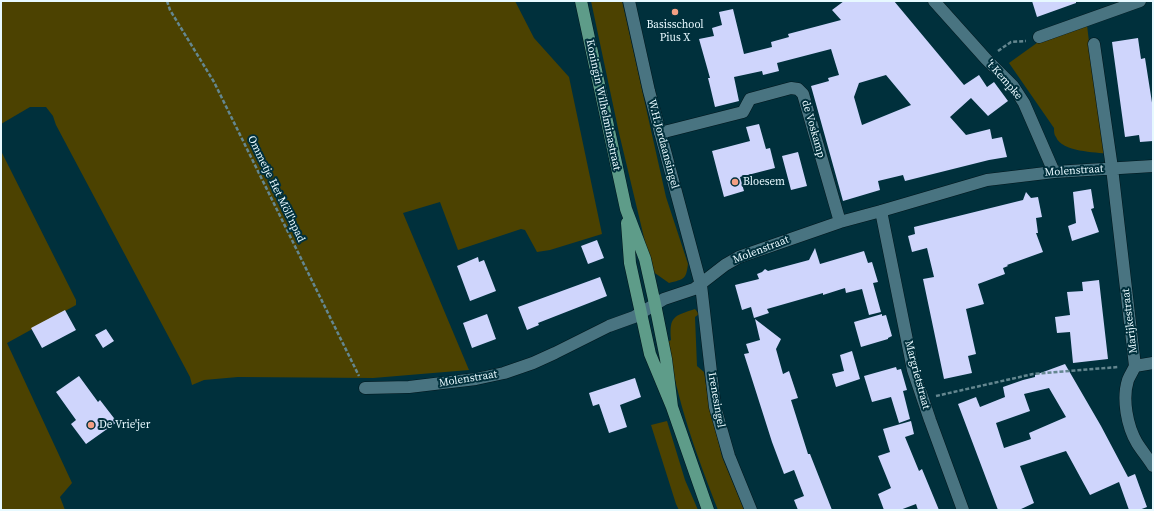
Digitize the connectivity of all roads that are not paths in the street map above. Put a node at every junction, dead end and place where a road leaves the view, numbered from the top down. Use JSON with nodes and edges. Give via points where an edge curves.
{"nodes":[{"id":1,"x":581,"y":1,"type":"edge"},
{"id":2,"x":629,"y":1,"type":"edge"},
{"id":3,"x":934,"y":1,"type":"edge"},
{"id":4,"x":1140,"y":1,"type":"edge"},
{"id":5,"x":1040,"y":37,"type":"road end"},
{"id":6,"x":1094,"y":44,"type":"dead end"},
{"id":7,"x":660,"y":133,"type":"junction"},
{"id":8,"x":1153,"y":166,"type":"edge"},
{"id":9,"x":1112,"y":168,"type":"junction"},
{"id":10,"x":1054,"y":172,"type":"junction"},
{"id":11,"x":626,"y":209,"type":"junction"},
{"id":12,"x":881,"y":212,"type":"junction"},
{"id":13,"x":840,"y":222,"type":"junction"},
{"id":14,"x":701,"y":285,"type":"junction"},
{"id":15,"x":655,"y":304,"type":"junction"},
{"id":16,"x":641,"y":313,"type":"junction"},
{"id":17,"x":1153,"y":364,"type":"edge"},
{"id":18,"x":1135,"y":366,"type":"junction"},
{"id":19,"x":365,"y":388,"type":"road end"},
{"id":20,"x":672,"y":407,"type":"junction"},
{"id":21,"x":1153,"y":466,"type":"edge"},
{"id":22,"x":708,"y":510,"type":"edge"},
{"id":23,"x":751,"y":510,"type":"edge"},
{"id":24,"x":963,"y":510,"type":"edge"}],
"edges":[{"from":1,"to":11,"type":"main road","name":"Koningin Wilhelminastraat"},
{"from":2,"to":7,"type":"street","name":"W.H.Jordaansingel"},
{"from":3,"to":10,"type":"street","name":"'t Kempke","via":[[1013,86],[1024,102]]},
{"from":4,"to":5,"type":"street"},
{"from":6,"to":9,"type":"street","name":"Marijkestraat"},
{"from":7,"to":13,"type":"street","name":"de Voskamp","via":[[743,112],[750,99],[791,88],[798,89],[803,94]]},
{"from":7,"to":14,"type":"street","name":"W.H.Jordaansingel"},
{"from":8,"to":9,"type":"street","name":"Molenstraat"},
{"from":9,"to":10,"type":"street","name":"Molenstraat"},
{"from":9,"to":18,"type":"street","name":"Marijkestraat"},
{"from":10,"to":12,"type":"street","name":"Molenstraat","via":[[987,180]]},
{"from":11,"to":15,"type":"main road","name":"Koningin Wilhelminastraat","via":[[645,259]]},
{"from":11,"to":16,"type":"main road","name":"Koningin Wilhelminastraat","via":[[630,263]]},
{"from":12,"to":13,"type":"street","name":"Molenstraat"},
{"from":12,"to":24,"type":"street","name":"Margrietstraat","via":[[913,370]]},
{"from":13,"to":14,"type":"street","name":"Molenstraat","via":[[739,257]]},
{"from":14,"to":15,"type":"street","name":"Molenstraat"},
{"from":14,"to":23,"type":"street","name":"Irenesingel","via":[[716,407],[729,456]]},
{"from":15,"to":16,"type":"street","name":"Molenstraat"},
{"from":15,"to":20,"type":"main road","name":"Koningin Wilhelminastraat"},
{"from":16,"to":19,"type":"street","name":"Molenstraat","via":[[538,361],[504,372],[476,379],[409,387]]},
{"from":16,"to":20,"type":"main road","name":"Koningin Wilhelminastraat","via":[[650,354]]},
{"from":17,"to":18,"type":"street"},
{"from":18,"to":21,"type":"street","name":"Marijkestraat","via":[[1125,393],[1126,408],[1137,443]]},
{"from":20,"to":22,"type":"main road","name":"Koningin Wilhelminastraat"}]}
